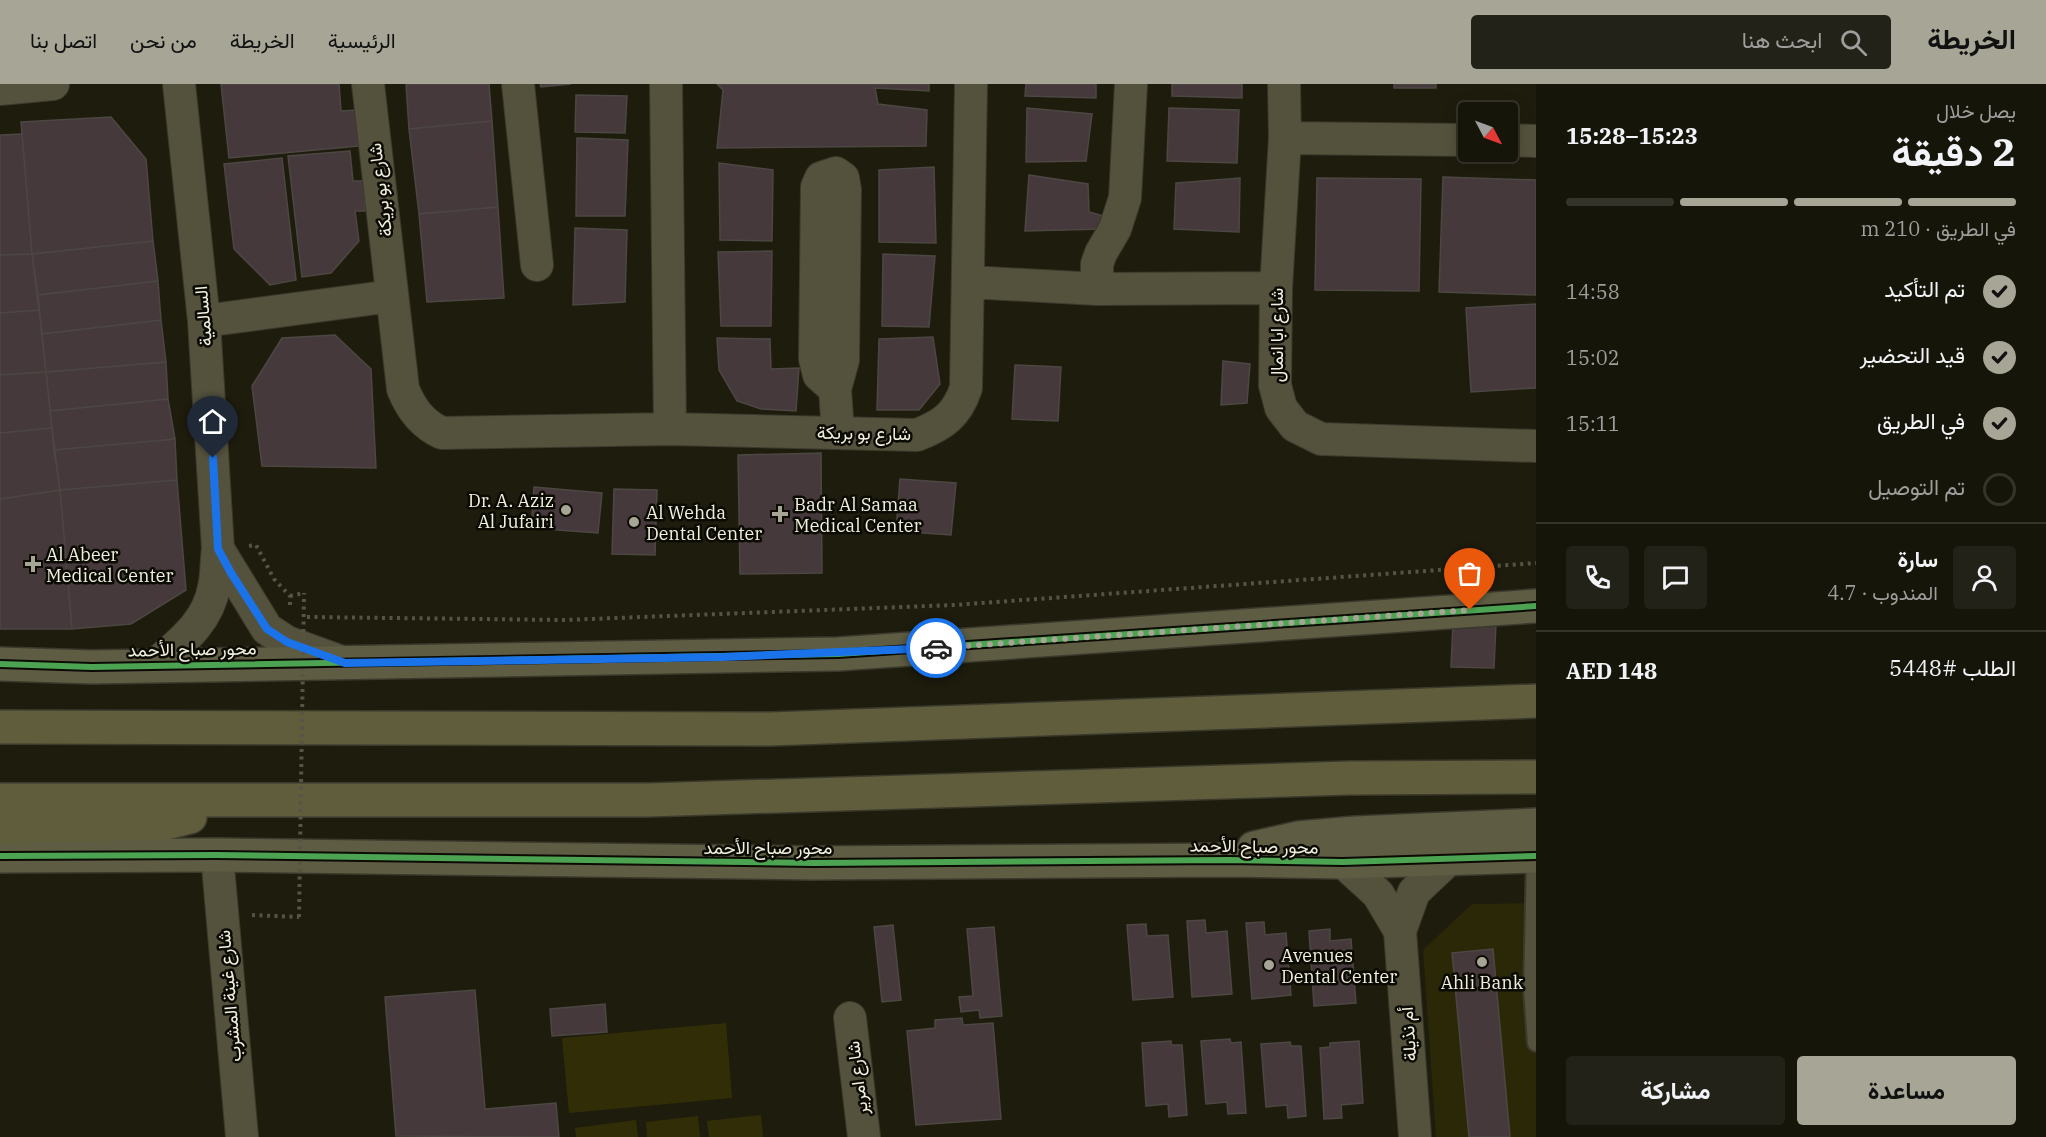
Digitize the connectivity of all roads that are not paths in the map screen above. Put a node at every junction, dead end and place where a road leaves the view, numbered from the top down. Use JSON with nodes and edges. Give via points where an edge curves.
{"nodes":[{"id":1,"x":53,"y":84,"type":"edge"},
{"id":2,"x":179,"y":84,"type":"edge"},
{"id":3,"x":368,"y":84,"type":"edge"},
{"id":4,"x":518,"y":84,"type":"edge"},
{"id":5,"x":666,"y":84,"type":"edge"},
{"id":6,"x":971,"y":84,"type":"edge"},
{"id":7,"x":1131,"y":84,"type":"edge"},
{"id":8,"x":1284,"y":84,"type":"edge"},
{"id":9,"x":0,"y":89,"type":"edge"},
{"id":10,"x":1285,"y":138,"type":"junction"},
{"id":11,"x":1458,"y":140,"type":"edge"},
{"id":12,"x":1518,"y":140,"type":"edge"},
{"id":13,"x":1536,"y":141,"type":"edge"},
{"id":14,"x":537,"y":265,"type":"dead end"},
{"id":15,"x":830,"y":277,"type":"dead end"},
{"id":16,"x":969,"y":282,"type":"junction"},
{"id":17,"x":1276,"y":288,"type":"junction"},
{"id":18,"x":1097,"y":289,"type":"junction"},
{"id":19,"x":392,"y":296,"type":"junction"},
{"id":20,"x":204,"y":321,"type":"junction"},
{"id":21,"x":670,"y":429,"type":"junction"},
{"id":22,"x":838,"y":433,"type":"junction"},
{"id":23,"x":1536,"y":446,"type":"edge"},
{"id":24,"x":218,"y":549,"type":"junction"},
{"id":25,"x":1536,"y":606,"type":"edge"},
{"id":26,"x":345,"y":663,"type":"junction"},
{"id":27,"x":0,"y":664,"type":"edge"},
{"id":28,"x":155,"y":664,"type":"junction"},
{"id":29,"x":1536,"y":701,"type":"edge"},
{"id":30,"x":0,"y":709,"type":"edge"},
{"id":31,"x":0,"y":727,"type":"edge"},
{"id":32,"x":84,"y":728,"type":"junction"},
{"id":33,"x":1536,"y":777,"type":"edge"},
{"id":34,"x":0,"y":800,"type":"edge"},
{"id":35,"x":263,"y":800,"type":"junction"},
{"id":36,"x":1536,"y":825,"type":"edge"},
{"id":37,"x":0,"y":827,"type":"edge"},
{"id":38,"x":217,"y":855,"type":"junction"},
{"id":39,"x":0,"y":856,"type":"edge"},
{"id":40,"x":1536,"y":856,"type":"edge"},
{"id":41,"x":1449,"y":859,"type":"junction"},
{"id":42,"x":1228,"y":860,"type":"junction"},
{"id":43,"x":1343,"y":862,"type":"junction"},
{"id":44,"x":1401,"y":931,"type":"junction"},
{"id":45,"x":1534,"y":989,"type":"edge"},
{"id":46,"x":850,"y":1018,"type":"dead end"},
{"id":47,"x":1536,"y":1042,"type":"edge"},
{"id":48,"x":242,"y":1137,"type":"edge"},
{"id":49,"x":864,"y":1137,"type":"edge"},
{"id":50,"x":1415,"y":1137,"type":"edge"}],
"edges":[{"from":1,"to":9,"type":"street"},
{"from":2,"to":20,"type":"street","name":"السالمية"},
{"from":3,"to":19,"type":"street","name":"شارع بو بريكة"},
{"from":4,"to":14,"type":"street"},
{"from":5,"to":21,"type":"street"},
{"from":6,"to":16,"type":"street","name":"شارع بو بريكة"},
{"from":7,"to":18,"type":"street","via":[[1125,198],[1097,264]]},
{"from":8,"to":10,"type":"street","name":"شارع ابا انمال"},
{"from":10,"to":11,"type":"street"},
{"from":10,"to":17,"type":"street","name":"شارع ابا انمال"},
{"from":12,"to":13,"type":"street"},
{"from":15,"to":22,"type":"street","via":[[843,360],[836,389]]},
{"from":16,"to":18,"type":"street"},
{"from":16,"to":22,"type":"street","name":"شارع بو بريكة","via":[[966,388],[951,417],[916,435]]},
{"from":17,"to":18,"type":"street"},
{"from":17,"to":23,"type":"street","name":"شارع ابا انمال","via":[[1275,385],[1281,408],[1295,426],[1322,439],[1344,441]]},
{"from":19,"to":20,"type":"street"},
{"from":19,"to":21,"type":"street","name":"شارع بو بريكة","via":[[403,389],[408,402],[429,427],[442,433]]},
{"from":20,"to":24,"type":"street","name":"السالمية"},
{"from":21,"to":22,"type":"street","name":"شارع بو بريكة"},
{"from":24,"to":26,"type":"street","name":"السالمية","via":[[267,629],[287,642]]},
{"from":24,"to":28,"type":"street","name":"السالمية","via":[[215,586],[204,616]]},
{"from":25,"to":26,"type":"street","name":"محور صباح الأحمد","via":[[838,654]]},
{"from":26,"to":28,"type":"street","name":"محور صباح الأحمد"},
{"from":27,"to":28,"type":"street","name":"محور صباح الأحمد"},
{"from":29,"to":32,"type":"highway","via":[[770,729]]},
{"from":30,"to":32,"type":"highway"},
{"from":31,"to":32,"type":"highway"},
{"from":33,"to":35,"type":"highway","via":[[1349,778],[648,800]]},
{"from":34,"to":35,"type":"highway"},
{"from":35,"to":37,"type":"highway","via":[[166,823]]},
{"from":36,"to":42,"type":"street","via":[[1298,838],[1262,844]]},
{"from":38,"to":39,"type":"street","name":"محور صباح الأحمد"},
{"from":38,"to":42,"type":"street","name":"محور صباح الأحمد","via":[[813,863]]},
{"from":38,"to":48,"type":"street","name":"شارع غينة المشرب"},
{"from":40,"to":41,"type":"street","name":"محور صباح الأحمد"},
{"from":40,"to":45,"type":"lane"},
{"from":41,"to":43,"type":"street","name":"محور صباح الأحمد"},
{"from":41,"to":44,"type":"street","name":"أم نذيلة","via":[[1414,892]]},
{"from":42,"to":43,"type":"street","name":"محور صباح الأحمد"},
{"from":43,"to":44,"type":"street","name":"أم نذيلة","via":[[1378,894]]},
{"from":44,"to":50,"type":"street","name":"أم نذيلة"},
{"from":45,"to":47,"type":"lane"},
{"from":46,"to":49,"type":"street","name":"شارع امرير"}]}
